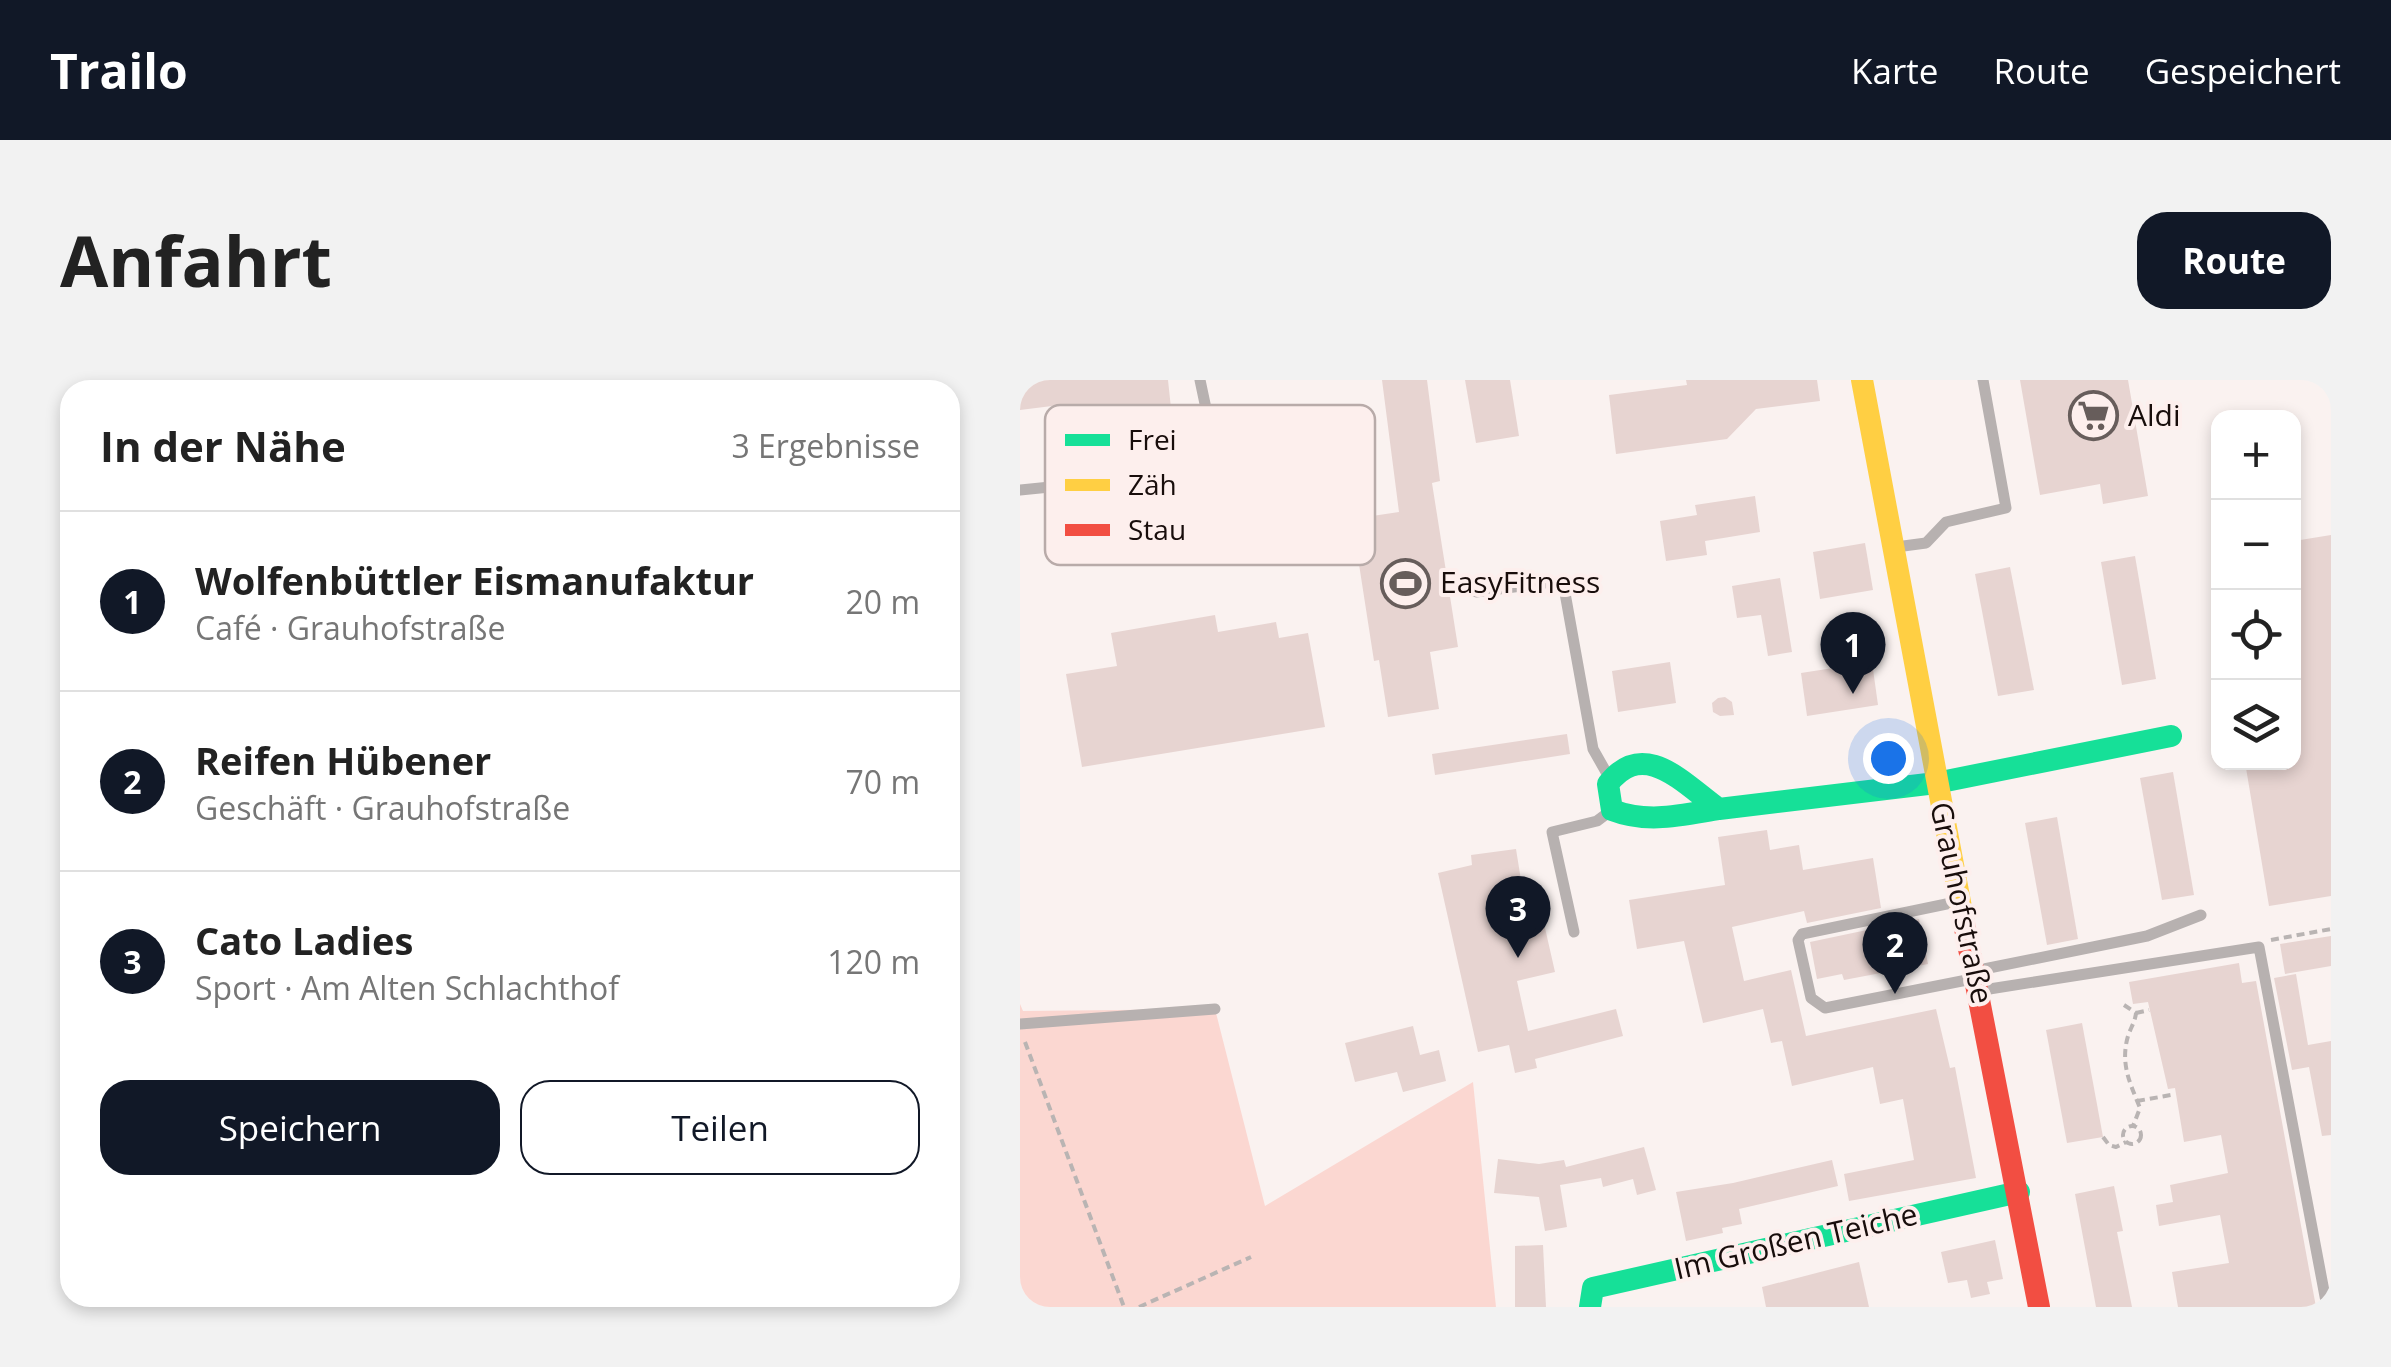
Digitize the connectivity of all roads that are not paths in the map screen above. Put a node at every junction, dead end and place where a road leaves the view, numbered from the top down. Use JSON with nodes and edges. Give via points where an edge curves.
{"nodes":[{"id":1,"x":1200,"y":380,"type":"edge"},
{"id":2,"x":1862,"y":380,"type":"edge"},
{"id":3,"x":1983,"y":380,"type":"edge"},
{"id":4,"x":1205,"y":405,"type":"edge"},
{"id":5,"x":1045,"y":488,"type":"edge"},
{"id":6,"x":1020,"y":490,"type":"edge"},
{"id":7,"x":1892,"y":547,"type":"junction"},
{"id":8,"x":1476,"y":592,"type":"dead end"},
{"id":9,"x":2171,"y":736,"type":"dead end"},
{"id":10,"x":1610,"y":780,"type":"junction"},
{"id":11,"x":1936,"y":783,"type":"junction"},
{"id":12,"x":1719,"y":809,"type":"junction"},
{"id":13,"x":1612,"y":810,"type":"junction"},
{"id":14,"x":1960,"y":901,"type":"junction"},
{"id":15,"x":2201,"y":914,"type":"dead end"},
{"id":16,"x":1574,"y":932,"type":"dead end"},
{"id":17,"x":1976,"y":980,"type":"junction"},
{"id":18,"x":1215,"y":1009,"type":"dead end"},
{"id":19,"x":1020,"y":1026,"type":"edge"},
{"id":20,"x":2019,"y":1192,"type":"junction"},
{"id":21,"x":1590,"y":1307,"type":"edge"},
{"id":22,"x":2039,"y":1307,"type":"edge"},
{"id":23,"x":2327,"y":1307,"type":"edge"}],
"edges":[{"from":1,"to":4,"type":"lane"},
{"from":2,"to":7,"type":"street","name":"Grauhofstraße"},
{"from":3,"to":7,"type":"lane","via":[[2006,508],[1946,522],[1926,543]]},
{"from":5,"to":6,"type":"lane"},
{"from":7,"to":11,"type":"street","name":"Grauhofstraße"},
{"from":8,"to":10,"type":"lane","via":[[1552,582],[1565,594],[1593,748]]},
{"from":9,"to":11,"type":"street"},
{"from":10,"to":12,"type":"street","via":[[1619,768],[1641,762]]},
{"from":10,"to":13,"type":"street"},
{"from":11,"to":12,"type":"street"},
{"from":11,"to":14,"type":"street","name":"Grauhofstraße"},
{"from":12,"to":13,"type":"street","via":[[1642,820]]},
{"from":13,"to":16,"type":"lane","via":[[1552,832]]},
{"from":14,"to":17,"type":"street","name":"Grauhofstraße"},
{"from":14,"to":17,"type":"lane","via":[[1798,940],[1811,998],[1825,1008]]},
{"from":15,"to":17,"type":"lane","via":[[2147,936]]},
{"from":17,"to":20,"type":"street","name":"Grauhofstraße"},
{"from":17,"to":23,"type":"lane","via":[[2259,947]]},
{"from":18,"to":19,"type":"lane"},
{"from":20,"to":21,"type":"street","name":"Im Großen Teiche","via":[[1594,1288]]},
{"from":20,"to":22,"type":"street","name":"Grauhofstraße"}]}
